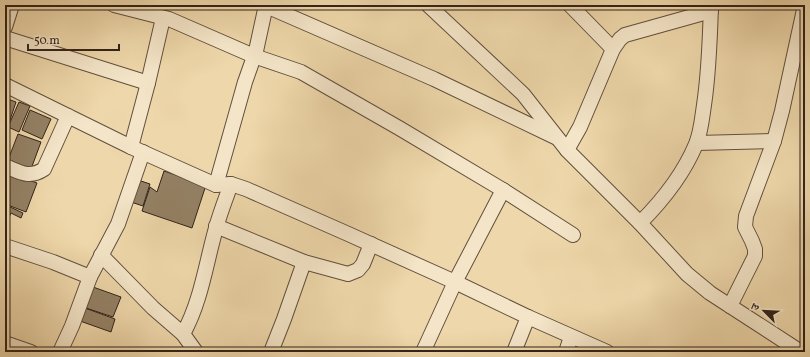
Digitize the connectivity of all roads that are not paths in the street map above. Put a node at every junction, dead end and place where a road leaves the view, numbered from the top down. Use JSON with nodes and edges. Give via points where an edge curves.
{"nodes":[{"id":1,"x":12,"y":5,"type":"edge"},
{"id":2,"x":114,"y":5,"type":"edge"},
{"id":3,"x":266,"y":5,"type":"edge"},
{"id":4,"x":428,"y":5,"type":"edge"},
{"id":5,"x":805,"y":5,"type":"edge"},
{"id":6,"x":573,"y":6,"type":"edge"},
{"id":7,"x":711,"y":8,"type":"edge"},
{"id":8,"x":163,"y":18,"type":"junction"},
{"id":9,"x":5,"y":27,"type":"edge"},
{"id":10,"x":5,"y":38,"type":"edge"},
{"id":11,"x":614,"y":49,"type":"junction"},
{"id":12,"x":254,"y":56,"type":"junction"},
{"id":13,"x":148,"y":83,"type":"junction"},
{"id":14,"x":5,"y":85,"type":"edge"},
{"id":15,"x":68,"y":116,"type":"junction"},
{"id":16,"x":558,"y":139,"type":"junction"},
{"id":17,"x":774,"y":141,"type":"junction"},
{"id":18,"x":696,"y":143,"type":"junction"},
{"id":19,"x":137,"y":150,"type":"junction"},
{"id":20,"x":567,"y":150,"type":"junction"},
{"id":21,"x":5,"y":166,"type":"edge"},
{"id":22,"x":232,"y":184,"type":"junction"},
{"id":23,"x":216,"y":185,"type":"junction"},
{"id":24,"x":504,"y":190,"type":"junction"},
{"id":25,"x":640,"y":223,"type":"junction"},
{"id":26,"x":216,"y":226,"type":"junction"},
{"id":27,"x":573,"y":235,"type":"dead end"},
{"id":28,"x":371,"y":244,"type":"junction"},
{"id":29,"x":5,"y":246,"type":"edge"},
{"id":30,"x":101,"y":255,"type":"junction"},
{"id":31,"x":304,"y":262,"type":"junction"},
{"id":32,"x":90,"y":277,"type":"junction"},
{"id":33,"x":455,"y":282,"type":"junction"},
{"id":34,"x":730,"y":306,"type":"junction"},
{"id":35,"x":528,"y":317,"type":"junction"},
{"id":36,"x":183,"y":334,"type":"junction"},
{"id":37,"x":571,"y":337,"type":"junction"},
{"id":38,"x":5,"y":343,"type":"edge"},
{"id":39,"x":275,"y":351,"type":"edge"},
{"id":40,"x":32,"y":352,"type":"edge"},
{"id":41,"x":60,"y":352,"type":"edge"},
{"id":42,"x":196,"y":352,"type":"edge"},
{"id":43,"x":423,"y":352,"type":"edge"},
{"id":44,"x":514,"y":352,"type":"edge"},
{"id":45,"x":566,"y":352,"type":"edge"},
{"id":46,"x":607,"y":352,"type":"edge"},
{"id":47,"x":801,"y":352,"type":"edge"}],
"edges":[{"from":1,"to":9,"type":"street"},
{"from":2,"to":8,"type":"street"},
{"from":3,"to":12,"type":"street"},
{"from":3,"to":16,"type":"street","via":[[434,79]]},
{"from":4,"to":16,"type":"street","via":[[523,94]]},
{"from":5,"to":17,"type":"street"},
{"from":6,"to":11,"type":"street"},
{"from":7,"to":11,"type":"street","via":[[625,35]]},
{"from":7,"to":18,"type":"street","via":[[707,86]]},
{"from":8,"to":12,"type":"street"},
{"from":8,"to":13,"type":"street"},
{"from":10,"to":13,"type":"street"},
{"from":11,"to":20,"type":"street","via":[[580,127]]},
{"from":12,"to":23,"type":"street"},
{"from":12,"to":24,"type":"street","via":[[301,72]]},
{"from":13,"to":19,"type":"street"},
{"from":14,"to":15,"type":"street"},
{"from":15,"to":19,"type":"street"},
{"from":15,"to":21,"type":"street","via":[[44,169],[37,174],[28,175]]},
{"from":16,"to":20,"type":"street"},
{"from":17,"to":18,"type":"street"},
{"from":17,"to":34,"type":"street","via":[[746,216],[745,226],[755,249],[755,256]]},
{"from":18,"to":25,"type":"street","via":[[678,176]]},
{"from":19,"to":23,"type":"street"},
{"from":19,"to":30,"type":"street","via":[[118,224]]},
{"from":20,"to":25,"type":"street"},
{"from":22,"to":23,"type":"street"},
{"from":22,"to":26,"type":"street"},
{"from":22,"to":28,"type":"street"},
{"from":24,"to":27,"type":"street"},
{"from":24,"to":33,"type":"street"},
{"from":25,"to":34,"type":"street","via":[[687,274]]},
{"from":26,"to":31,"type":"street"},
{"from":26,"to":36,"type":"street","via":[[197,300]]},
{"from":28,"to":31,"type":"street","via":[[363,264],[358,270],[348,274]]},
{"from":28,"to":33,"type":"street"},
{"from":29,"to":32,"type":"street"},
{"from":30,"to":32,"type":"street"},
{"from":30,"to":36,"type":"street","via":[[153,308]]},
{"from":31,"to":39,"type":"street"},
{"from":32,"to":41,"type":"street"},
{"from":33,"to":35,"type":"street"},
{"from":33,"to":43,"type":"street"},
{"from":34,"to":47,"type":"street"},
{"from":35,"to":37,"type":"street"},
{"from":35,"to":44,"type":"street"},
{"from":36,"to":42,"type":"street"},
{"from":37,"to":45,"type":"street"},
{"from":37,"to":46,"type":"street"},
{"from":38,"to":40,"type":"street"}]}
